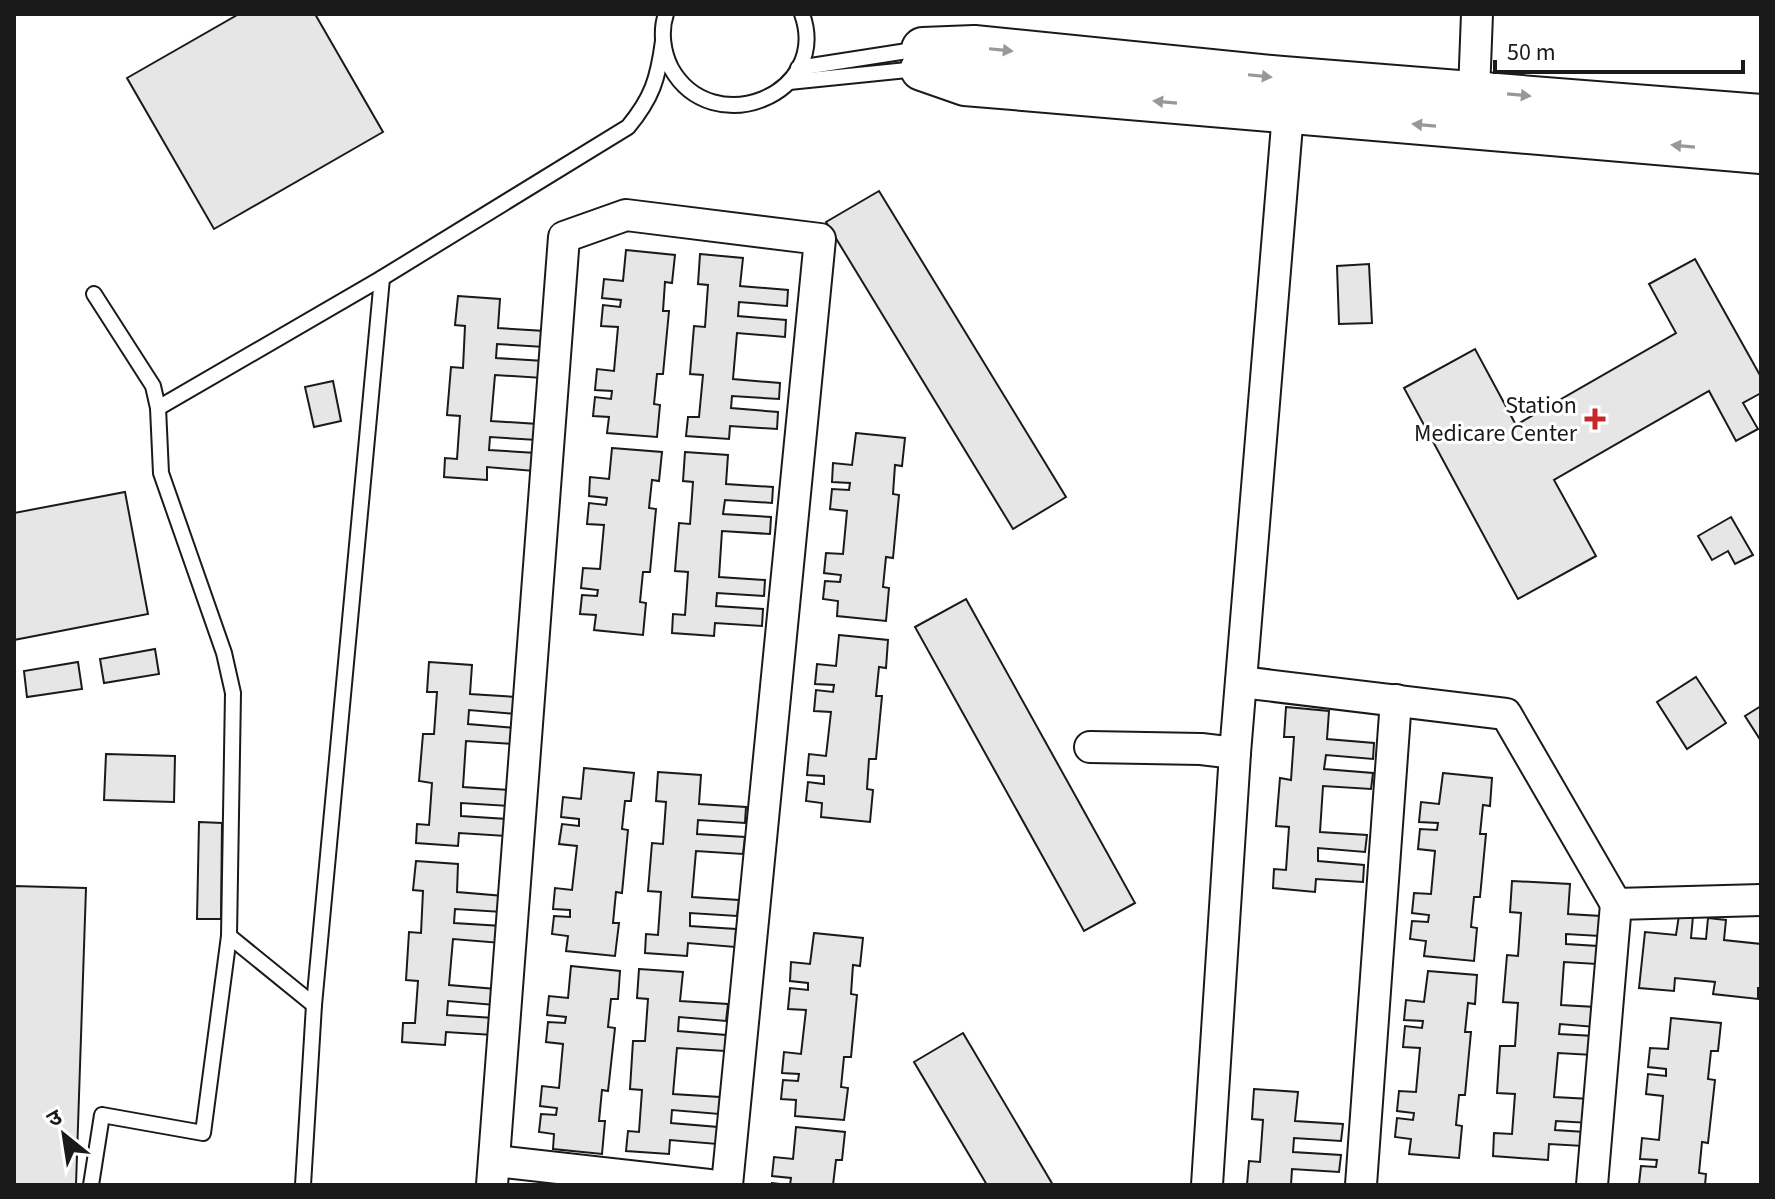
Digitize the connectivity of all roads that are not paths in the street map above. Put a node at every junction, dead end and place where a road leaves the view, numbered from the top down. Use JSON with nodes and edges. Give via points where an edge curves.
{"nodes":[{"id":1,"x":666,"y":14,"type":"edge"},
{"id":2,"x":1477,"y":14,"type":"edge"},
{"id":3,"x":804,"y":16,"type":"edge"},
{"id":4,"x":663,"y":41,"type":"junction"},
{"id":5,"x":922,"y":59,"type":"junction"},
{"id":6,"x":798,"y":68,"type":"junction"},
{"id":7,"x":789,"y":82,"type":"junction"},
{"id":8,"x":1474,"y":92,"type":"junction"},
{"id":9,"x":1288,"y":113,"type":"junction"},
{"id":10,"x":1761,"y":116,"type":"edge"},
{"id":11,"x":1761,"y":152,"type":"edge"},
{"id":12,"x":382,"y":278,"type":"junction"},
{"id":13,"x":94,"y":294,"type":"dead end"},
{"id":14,"x":158,"y":408,"type":"junction"},
{"id":15,"x":1241,"y":682,"type":"junction"},
{"id":16,"x":1396,"y":700,"type":"junction"},
{"id":17,"x":1090,"y":747,"type":"dead end"},
{"id":18,"x":1235,"y":753,"type":"junction"},
{"id":19,"x":1761,"y":900,"type":"edge"},
{"id":20,"x":1616,"y":904,"type":"junction"},
{"id":21,"x":229,"y":936,"type":"junction"},
{"id":22,"x":314,"y":1005,"type":"junction"},
{"id":23,"x":493,"y":1173,"type":"edge"},
{"id":24,"x":91,"y":1185,"type":"edge"},
{"id":25,"x":303,"y":1185,"type":"edge"},
{"id":26,"x":709,"y":1185,"type":"edge"},
{"id":27,"x":727,"y":1185,"type":"edge"},
{"id":28,"x":1207,"y":1185,"type":"edge"},
{"id":29,"x":1361,"y":1185,"type":"edge"},
{"id":30,"x":1592,"y":1185,"type":"edge"}],
"edges":[{"from":1,"to":4,"type":"lane"},
{"from":2,"to":8,"type":"street"},
{"from":3,"to":6,"type":"lane","via":[[804,53]]},
{"from":4,"to":7,"type":"lane","via":[[676,76],[704,99],[722,105],[760,101]]},
{"from":4,"to":12,"type":"lane","via":[[647,105],[628,127]]},
{"from":5,"to":6,"type":"lane"},
{"from":5,"to":7,"type":"lane"},
{"from":5,"to":8,"type":"main road","one_way":true,"via":[[974,47]]},
{"from":9,"to":5,"type":"main road","one_way":true,"via":[[965,84]]},
{"from":6,"to":7,"type":"lane"},
{"from":8,"to":10,"type":"main road","one_way":true},
{"from":11,"to":9,"type":"main road","one_way":true},
{"from":9,"to":15,"type":"street"},
{"from":12,"to":14,"type":"lane"},
{"from":12,"to":22,"type":"lane"},
{"from":13,"to":14,"type":"lane","via":[[153,386]]},
{"from":14,"to":21,"type":"lane","via":[[161,473],[233,693]]},
{"from":15,"to":16,"type":"street"},
{"from":15,"to":18,"type":"street"},
{"from":16,"to":20,"type":"street","via":[[1506,714]]},
{"from":16,"to":29,"type":"street"},
{"from":17,"to":18,"type":"street"},
{"from":18,"to":28,"type":"street"},
{"from":19,"to":20,"type":"street"},
{"from":20,"to":30,"type":"street"},
{"from":21,"to":22,"type":"lane"},
{"from":21,"to":24,"type":"lane","via":[[203,1133],[102,1115]]},
{"from":22,"to":25,"type":"lane"},
{"from":23,"to":26,"type":"street"},
{"from":23,"to":27,"type":"street","via":[[564,237],[626,215],[820,239]]}]}
